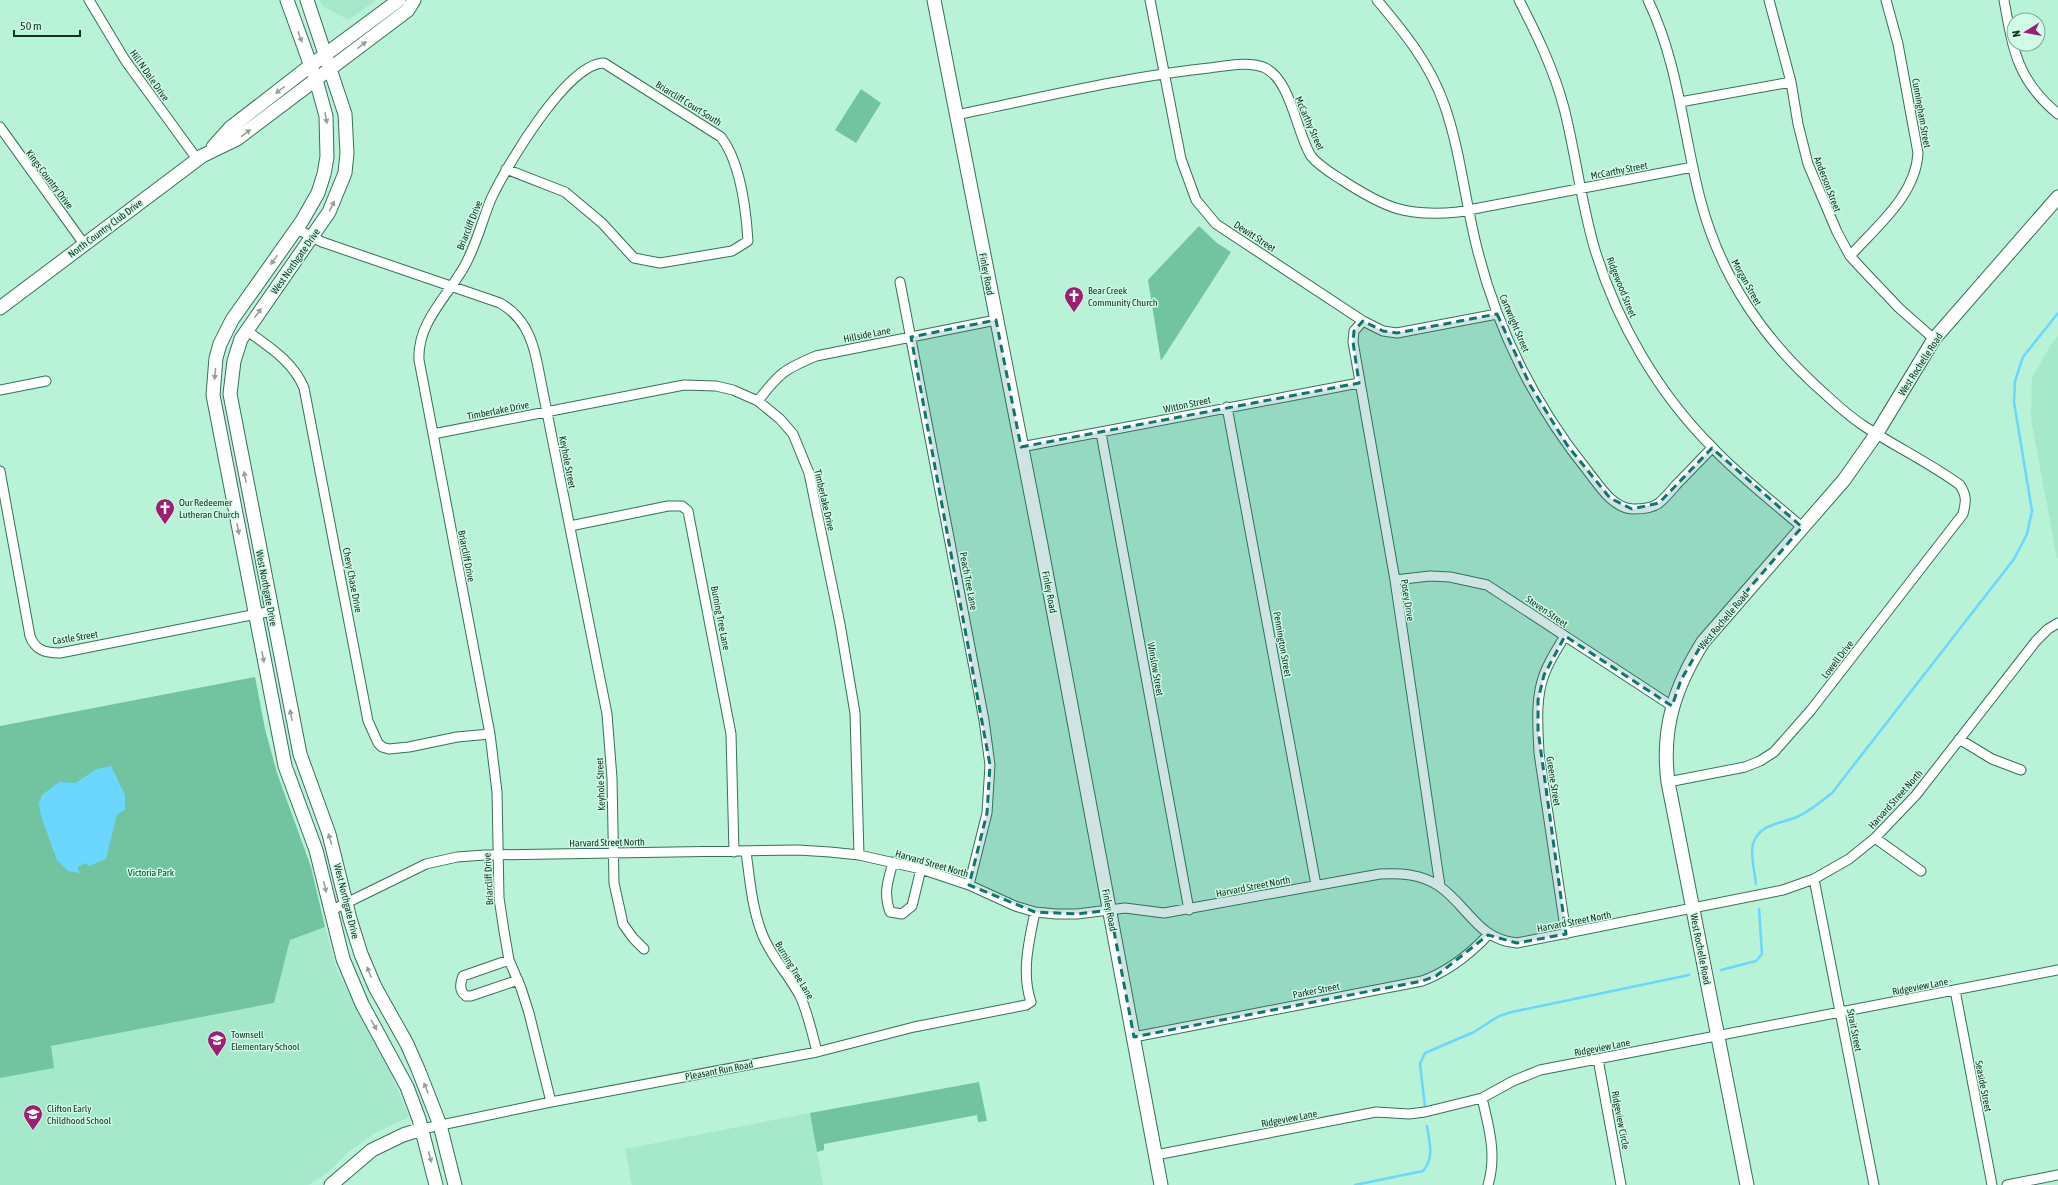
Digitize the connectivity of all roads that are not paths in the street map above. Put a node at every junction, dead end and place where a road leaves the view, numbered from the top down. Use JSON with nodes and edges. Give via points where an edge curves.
{"nodes":[{"id":1,"x":89,"y":0,"type":"edge"},
{"id":2,"x":287,"y":0,"type":"edge"},
{"id":3,"x":307,"y":0,"type":"edge"},
{"id":4,"x":399,"y":0,"type":"edge"},
{"id":5,"x":414,"y":0,"type":"edge"},
{"id":6,"x":934,"y":0,"type":"edge"},
{"id":7,"x":1150,"y":0,"type":"edge"},
{"id":8,"x":1377,"y":0,"type":"edge"},
{"id":9,"x":1519,"y":0,"type":"edge"},
{"id":10,"x":1648,"y":0,"type":"edge"},
{"id":11,"x":1769,"y":0,"type":"edge"},
{"id":12,"x":1886,"y":0,"type":"edge"},
{"id":13,"x":2004,"y":0,"type":"edge"},
{"id":14,"x":326,"y":54,"type":"junction"},
{"id":15,"x":598,"y":63,"type":"joint"},
{"id":16,"x":310,"y":66,"type":"junction"},
{"id":17,"x":331,"y":69,"type":"junction"},
{"id":18,"x":1164,"y":73,"type":"junction"},
{"id":19,"x":316,"y":80,"type":"junction"},
{"id":20,"x":1791,"y":82,"type":"junction"},
{"id":21,"x":1680,"y":102,"type":"junction"},
{"id":22,"x":2058,"y":114,"type":"edge"},
{"id":23,"x":956,"y":115,"type":"junction"},
{"id":24,"x":0,"y":127,"type":"edge"},
{"id":25,"x":211,"y":150,"type":"junction"},
{"id":26,"x":197,"y":159,"type":"junction"},
{"id":27,"x":1692,"y":167,"type":"junction"},
{"id":28,"x":506,"y":169,"type":"junction"},
{"id":29,"x":1580,"y":188,"type":"junction"},
{"id":30,"x":2058,"y":197,"type":"edge"},
{"id":31,"x":1468,"y":210,"type":"junction"},
{"id":32,"x":296,"y":229,"type":"junction"},
{"id":33,"x":312,"y":238,"type":"junction"},
{"id":34,"x":84,"y":244,"type":"junction"},
{"id":35,"x":1850,"y":256,"type":"junction"},
{"id":36,"x":900,"y":282,"type":"dead end"},
{"id":37,"x":451,"y":286,"type":"junction"},
{"id":38,"x":0,"y":308,"type":"edge"},
{"id":39,"x":1497,"y":314,"type":"junction"},
{"id":40,"x":996,"y":320,"type":"junction"},
{"id":41,"x":1363,"y":321,"type":"junction"},
{"id":42,"x":246,"y":330,"type":"junction"},
{"id":43,"x":911,"y":337,"type":"junction"},
{"id":44,"x":1934,"y":339,"type":"junction"},
{"id":45,"x":46,"y":381,"type":"dead end"},
{"id":46,"x":1359,"y":384,"type":"junction"},
{"id":47,"x":0,"y":390,"type":"edge"},
{"id":48,"x":758,"y":401,"type":"junction"},
{"id":49,"x":1227,"y":407,"type":"junction"},
{"id":50,"x":547,"y":412,"type":"junction"},
{"id":51,"x":236,"y":431,"type":"junction"},
{"id":52,"x":1101,"y":433,"type":"junction"},
{"id":53,"x":1877,"y":433,"type":"junction"},
{"id":54,"x":433,"y":434,"type":"junction"},
{"id":55,"x":220,"y":435,"type":"junction"},
{"id":56,"x":1021,"y":447,"type":"junction"},
{"id":57,"x":1712,"y":448,"type":"junction"},
{"id":58,"x":0,"y":471,"type":"edge"},
{"id":59,"x":1960,"y":486,"type":"joint"},
{"id":60,"x":570,"y":526,"type":"junction"},
{"id":61,"x":1802,"y":527,"type":"junction"},
{"id":62,"x":1394,"y":580,"type":"junction"},
{"id":63,"x":272,"y":611,"type":"junction"},
{"id":64,"x":255,"y":614,"type":"junction"},
{"id":65,"x":2058,"y":623,"type":"edge"},
{"id":66,"x":1565,"y":636,"type":"junction"},
{"id":67,"x":1672,"y":706,"type":"junction"},
{"id":68,"x":490,"y":734,"type":"junction"},
{"id":69,"x":1959,"y":740,"type":"junction"},
{"id":70,"x":2022,"y":770,"type":"dead end"},
{"id":71,"x":1668,"y":782,"type":"junction"},
{"id":72,"x":1875,"y":838,"type":"junction"},
{"id":73,"x":734,"y":852,"type":"junction"},
{"id":74,"x":746,"y":852,"type":"junction"},
{"id":75,"x":497,"y":854,"type":"junction"},
{"id":76,"x":612,"y":854,"type":"junction"},
{"id":77,"x":859,"y":855,"type":"junction"},
{"id":78,"x":893,"y":862,"type":"junction"},
{"id":79,"x":921,"y":869,"type":"junction"},
{"id":80,"x":1921,"y":871,"type":"dead end"},
{"id":81,"x":1814,"y":879,"type":"junction"},
{"id":82,"x":969,"y":885,"type":"junction"},
{"id":83,"x":1316,"y":885,"type":"junction"},
{"id":84,"x":1440,"y":886,"type":"junction"},
{"id":85,"x":346,"y":904,"type":"junction"},
{"id":86,"x":1693,"y":909,"type":"junction"},
{"id":87,"x":1110,"y":910,"type":"junction"},
{"id":88,"x":1189,"y":910,"type":"junction"},
{"id":89,"x":330,"y":911,"type":"junction"},
{"id":90,"x":1035,"y":912,"type":"junction"},
{"id":91,"x":1566,"y":934,"type":"junction"},
{"id":92,"x":1488,"y":935,"type":"junction"},
{"id":93,"x":644,"y":949,"type":"dead end"},
{"id":94,"x":509,"y":960,"type":"junction"},
{"id":95,"x":2058,"y":970,"type":"edge"},
{"id":96,"x":518,"y":980,"type":"junction"},
{"id":97,"x":1955,"y":990,"type":"junction"},
{"id":98,"x":1841,"y":1013,"type":"junction"},
{"id":99,"x":1719,"y":1036,"type":"junction"},
{"id":100,"x":1134,"y":1037,"type":"junction"},
{"id":101,"x":817,"y":1052,"type":"junction"},
{"id":102,"x":1598,"y":1059,"type":"junction"},
{"id":103,"x":1482,"y":1098,"type":"junction"},
{"id":104,"x":551,"y":1102,"type":"junction"},
{"id":105,"x":440,"y":1125,"type":"junction"},
{"id":106,"x":422,"y":1129,"type":"junction"},
{"id":107,"x":1156,"y":1155,"type":"junction"},
{"id":108,"x":2058,"y":1175,"type":"edge"},
{"id":109,"x":331,"y":1185,"type":"edge"},
{"id":110,"x":436,"y":1185,"type":"edge"},
{"id":111,"x":455,"y":1185,"type":"edge"},
{"id":112,"x":1161,"y":1185,"type":"edge"},
{"id":113,"x":1488,"y":1185,"type":"edge"},
{"id":114,"x":1621,"y":1185,"type":"edge"},
{"id":115,"x":1747,"y":1185,"type":"edge"},
{"id":116,"x":1874,"y":1185,"type":"edge"},
{"id":117,"x":1992,"y":1185,"type":"edge"},
{"id":118,"x":2007,"y":1185,"type":"edge"}],
"edges":[{"from":1,"to":26,"type":"street","name":"Hill N Dale Drive","via":[[125,60]]},
{"from":2,"to":16,"type":"street","name":"West Northgate Drive","one_way":true},
{"from":3,"to":14,"type":"street","name":"West Northgate Drive"},
{"from":4,"to":14,"type":"street","name":"North Country Club Drive"},
{"from":17,"to":5,"type":"street","name":"North Country Club Drive","one_way":true,"via":[[408,10]]},
{"from":6,"to":23,"type":"street","name":"Finley Road"},
{"from":7,"to":18,"type":"street","name":"Dewitt Street"},
{"from":8,"to":31,"type":"street","name":"Cartwright Street","via":[[1406,34],[1429,71],[1444,104]]},
{"from":9,"to":29,"type":"street","name":"Ridgewood Street","via":[[1536,34],[1564,107]]},
{"from":10,"to":21,"type":"street","name":"Morgan Street","via":[[1668,50]]},
{"from":11,"to":20,"type":"street","name":"Anderson Street"},
{"from":12,"to":35,"type":"street","name":"Cunningham Street","via":[[1898,44],[1918,153],[1918,166],[1906,193]]},
{"from":13,"to":22,"type":"street","via":[[2012,42],[2022,71],[2034,91]]},
{"from":14,"to":16,"type":"street","name":"North Country Club Drive"},
{"from":14,"to":17,"type":"street","name":"West Northgate Drive"},
{"from":15,"to":28,"type":"street","name":"Briarcliff Drive","via":[[565,88],[532,128]]},
{"from":15,"to":28,"type":"street","name":"Briarcliff Court South","via":[[604,63],[721,136],[728,145],[736,165],[748,241],[732,252],[660,263],[634,258],[602,223],[565,192]]},
{"from":16,"to":19,"type":"street","name":"West Northgate Drive"},
{"from":16,"to":25,"type":"street","name":"North Country Club Drive","one_way":true,"via":[[230,128]]},
{"from":17,"to":19,"type":"street","name":"North Country Club Drive"},
{"from":33,"to":17,"type":"street","name":"West Northgate Drive","one_way":true,"via":[[329,212],[345,173],[346,125]]},
{"from":18,"to":23,"type":"street","name":"McCarthy Street"},
{"from":18,"to":31,"type":"street","name":"McCarthy Street","via":[[1245,64],[1269,70],[1281,83],[1309,150],[1321,166],[1387,206],[1422,214]]},
{"from":18,"to":41,"type":"street","name":"Dewitt Street","via":[[1181,159],[1190,188],[1206,212],[1216,224]]},
{"from":25,"to":19,"type":"street","name":"North Country Club Drive","one_way":true,"via":[[237,139]]},
{"from":19,"to":32,"type":"street","name":"West Northgate Drive","one_way":true,"via":[[326,116],[327,157],[318,193]]},
{"from":20,"to":21,"type":"street"},
{"from":20,"to":35,"type":"street","name":"Anderson Street","via":[[1808,164],[1831,220]]},
{"from":21,"to":27,"type":"street","name":"Morgan Street"},
{"from":23,"to":40,"type":"street","name":"Finley Road"},
{"from":24,"to":34,"type":"street","name":"Kings Country Drive"},
{"from":25,"to":26,"type":"street","name":"North Country Club Drive"},
{"from":26,"to":34,"type":"street","name":"North Country Club Drive"},
{"from":27,"to":29,"type":"street","name":"McCarthy Street"},
{"from":27,"to":53,"type":"street","name":"Morgan Street","via":[[1716,245],[1755,319],[1778,349],[1804,376],[1864,426]]},
{"from":28,"to":37,"type":"street","name":"Briarcliff Drive","via":[[464,266]]},
{"from":29,"to":31,"type":"street","name":"McCarthy Street"},
{"from":29,"to":57,"type":"street","name":"Ridgewood Street","via":[[1595,250],[1616,307],[1659,382]]},
{"from":30,"to":44,"type":"street","name":"West Rochelle Road"},
{"from":31,"to":39,"type":"street","name":"Cartwright Street"},
{"from":32,"to":33,"type":"street","name":"Keyhole Street"},
{"from":32,"to":55,"type":"street","name":"West Northgate Drive","one_way":true,"via":[[232,320],[220,344],[214,371],[213,395]]},
{"from":33,"to":37,"type":"street","name":"Keyhole Street"},
{"from":42,"to":33,"type":"street","name":"West Northgate Drive","one_way":true},
{"from":34,"to":38,"type":"street","name":"North Country Club Drive"},
{"from":35,"to":44,"type":"street","name":"Anderson Street","via":[[1899,308]]},
{"from":36,"to":43,"type":"street","name":"Peach Tree Lane"},
{"from":37,"to":50,"type":"street","name":"Keyhole Street","via":[[500,303],[509,308],[525,325],[534,348]]},
{"from":37,"to":54,"type":"street","name":"Briarcliff Drive","via":[[423,332],[419,348]]},
{"from":39,"to":41,"type":"street","name":"Dewitt Street","via":[[1397,333],[1383,331]]},
{"from":39,"to":57,"type":"street","name":"Cartwright Street","via":[[1530,386],[1567,445],[1610,498],[1622,507],[1647,508],[1659,503]]},
{"from":40,"to":43,"type":"street","name":"Hillside Lane"},
{"from":40,"to":56,"type":"street","name":"Finley Road"},
{"from":41,"to":46,"type":"street","name":"Posey Drive","via":[[1354,332],[1353,342]]},
{"from":42,"to":51,"type":"street","name":"West Northgate Drive","via":[[237,348],[231,378],[230,394]]},
{"from":42,"to":68,"type":"street","name":"Chevy Chase Drive","via":[[286,360],[295,369],[304,388],[368,720],[378,744],[397,749],[457,737]]},
{"from":43,"to":48,"type":"street","name":"Hillside Lane","via":[[816,356],[789,367],[774,380]]},
{"from":43,"to":82,"type":"street","name":"Peach Tree Lane","via":[[984,720],[990,765],[987,813]]},
{"from":44,"to":53,"type":"street","name":"West Rochelle Road"},
{"from":45,"to":47,"type":"street"},
{"from":46,"to":49,"type":"street","name":"Witton Street"},
{"from":46,"to":62,"type":"street","name":"Posey Drive"},
{"from":48,"to":50,"type":"street","name":"Timberlake Drive","via":[[716,386],[684,385]]},
{"from":48,"to":77,"type":"street","name":"Timberlake Drive","via":[[793,434],[809,473],[840,624],[855,713]]},
{"from":49,"to":52,"type":"street","name":"Witton Street"},
{"from":49,"to":83,"type":"street","name":"Pennington Street"},
{"from":50,"to":54,"type":"street","name":"Timberlake Drive"},
{"from":50,"to":60,"type":"street","name":"Keyhole Street"},
{"from":51,"to":55,"type":"street"},
{"from":63,"to":51,"type":"street","name":"West Northgate Drive","one_way":true},
{"from":52,"to":56,"type":"street","name":"Witton Street"},
{"from":52,"to":88,"type":"street","name":"Winslow Street"},
{"from":53,"to":59,"type":"street","name":"Morgan Street"},
{"from":53,"to":61,"type":"street","name":"West Rochelle Road","via":[[1844,480]]},
{"from":54,"to":68,"type":"street","name":"Briarcliff Drive"},
{"from":55,"to":64,"type":"street","name":"West Northgate Drive","one_way":true},
{"from":56,"to":87,"type":"street","name":"Finley Road"},
{"from":57,"to":61,"type":"street","name":"Ridgewood Street"},
{"from":58,"to":64,"type":"street","name":"Castle Street","via":[[30,636],[33,643],[43,651],[60,652]]},
{"from":59,"to":71,"type":"street","name":"Lowell Drive","via":[[1966,493],[1967,500],[1963,514],[1811,710],[1774,752],[1745,767]]},
{"from":60,"to":73,"type":"street","name":"Burning Tree Lane","via":[[668,506],[682,506],[688,511],[731,734]]},
{"from":60,"to":76,"type":"street","name":"Keyhole Street","via":[[607,714],[612,778]]},
{"from":61,"to":67,"type":"street","name":"West Rochelle Road","via":[[1703,642],[1681,680]]},
{"from":62,"to":66,"type":"street","name":"Steven Street","via":[[1430,576],[1450,577],[1487,585]]},
{"from":62,"to":84,"type":"street","name":"Posey Drive"},
{"from":63,"to":64,"type":"street","name":"Castle Street"},
{"from":85,"to":63,"type":"street","name":"West Northgate Drive","one_way":true,"via":[[332,845],[300,754]]},
{"from":64,"to":89,"type":"street","name":"West Northgate Drive","one_way":true,"via":[[285,766],[316,850]]},
{"from":65,"to":69,"type":"street","name":"Harvard Street North","via":[[2036,641]]},
{"from":66,"to":67,"type":"street","name":"Steven Street"},
{"from":66,"to":91,"type":"street","name":"Greene Street","via":[[1544,675],[1538,700],[1538,730],[1539,753]]},
{"from":67,"to":71,"type":"street","name":"West Rochelle Road","via":[[1666,751]]},
{"from":68,"to":75,"type":"street","name":"Briarcliff Drive","via":[[497,792]]},
{"from":69,"to":70,"type":"street","via":[[1992,759]]},
{"from":69,"to":72,"type":"street","name":"Harvard Street North","via":[[1916,795]]},
{"from":71,"to":86,"type":"street","name":"West Rochelle Road"},
{"from":72,"to":80,"type":"street"},
{"from":72,"to":81,"type":"street","name":"Harvard Street North","via":[[1849,859]]},
{"from":73,"to":74,"type":"street","name":"Harvard Street North"},
{"from":73,"to":76,"type":"street","name":"Harvard Street North"},
{"from":74,"to":77,"type":"street","name":"Harvard Street North","via":[[798,850]]},
{"from":74,"to":101,"type":"street","name":"Burning Tree Lane","via":[[757,917],[763,935],[770,951],[800,996]]},
{"from":75,"to":76,"type":"street","name":"Harvard Street North"},
{"from":75,"to":85,"type":"street","name":"Harvard Street North","via":[[457,857],[426,864]]},
{"from":75,"to":94,"type":"street","name":"Briarcliff Drive","via":[[499,898]]},
{"from":76,"to":93,"type":"street","name":"Keyhole Street","via":[[614,883],[623,924]]},
{"from":77,"to":78,"type":"street","name":"Harvard Street North"},
{"from":78,"to":79,"type":"street","name":"Harvard Street North"},
{"from":78,"to":79,"type":"street","via":[[886,900],[890,912],[902,914],[912,906]]},
{"from":79,"to":82,"type":"street","name":"Harvard Street North"},
{"from":81,"to":86,"type":"street","name":"Harvard Street North","via":[[1761,895]]},
{"from":81,"to":98,"type":"street","name":"Strait Street"},
{"from":82,"to":90,"type":"street","name":"Harvard Street North","via":[[1015,906]]},
{"from":83,"to":84,"type":"street","name":"Harvard Street North","via":[[1399,873],[1418,876]]},
{"from":83,"to":88,"type":"street","name":"Harvard Street North"},
{"from":84,"to":92,"type":"street","name":"Harvard Street North"},
{"from":85,"to":89,"type":"street","name":"Harvard Street North"},
{"from":105,"to":85,"type":"street","name":"West Northgate Drive","one_way":true,"via":[[407,1044],[375,987],[361,954]]},
{"from":86,"to":91,"type":"street","name":"Harvard Street North"},
{"from":86,"to":99,"type":"street","name":"West Rochelle Road"},
{"from":87,"to":88,"type":"street","name":"Harvard Street North","via":[[1125,908],[1164,913]]},
{"from":87,"to":90,"type":"street","name":"Harvard Street North","via":[[1077,914]]},
{"from":87,"to":100,"type":"street","name":"Finley Road"},
{"from":89,"to":106,"type":"street","name":"West Northgate Drive","one_way":true,"via":[[346,965],[362,1004],[406,1087]]},
{"from":90,"to":101,"type":"street","name":"Pleasant Run Road","via":[[1028,944],[1026,980],[1031,1002],[914,1027]]},
{"from":91,"to":92,"type":"street","name":"Harvard Street North","via":[[1517,943]]},
{"from":92,"to":100,"type":"street","name":"Parker Street","via":[[1459,960],[1436,976],[1422,981]]},
{"from":94,"to":96,"type":"street","name":"Briarcliff Drive"},
{"from":94,"to":96,"type":"street","via":[[463,976],[460,982],[461,990],[466,996],[472,996]]},
{"from":95,"to":97,"type":"street","name":"Ridgeview Lane"},
{"from":96,"to":104,"type":"street","name":"Briarcliff Drive","via":[[530,1013]]},
{"from":97,"to":98,"type":"street","name":"Ridgeview Lane"},
{"from":97,"to":117,"type":"street","name":"Seaside Street"},
{"from":98,"to":99,"type":"street","name":"Ridgeview Lane"},
{"from":98,"to":116,"type":"street","name":"Strait Street"},
{"from":99,"to":102,"type":"street","name":"Ridgeview Lane"},
{"from":99,"to":115,"type":"street","name":"West Rochelle Road"},
{"from":100,"to":107,"type":"street","name":"Finley Road"},
{"from":101,"to":104,"type":"street","name":"Pleasant Run Road"},
{"from":102,"to":103,"type":"street","name":"Ridgeview Lane","via":[[1540,1070]]},
{"from":102,"to":114,"type":"street","name":"Ridgeview Circle"},
{"from":103,"to":107,"type":"street","name":"Ridgeview Lane","via":[[1425,1112],[1376,1112]]},
{"from":103,"to":113,"type":"street","via":[[1491,1133],[1493,1154]]},
{"from":104,"to":105,"type":"street","name":"Pleasant Run Road"},
{"from":105,"to":106,"type":"street","name":"Pleasant Run Road"},
{"from":105,"to":111,"type":"street","name":"West Northgate Drive"},
{"from":106,"to":109,"type":"street","name":"Pleasant Run Road","via":[[404,1134],[372,1150]]},
{"from":106,"to":110,"type":"street","name":"West Northgate Drive","one_way":true},
{"from":107,"to":112,"type":"street","name":"Finley Road"},
{"from":108,"to":118,"type":"street"}]}
